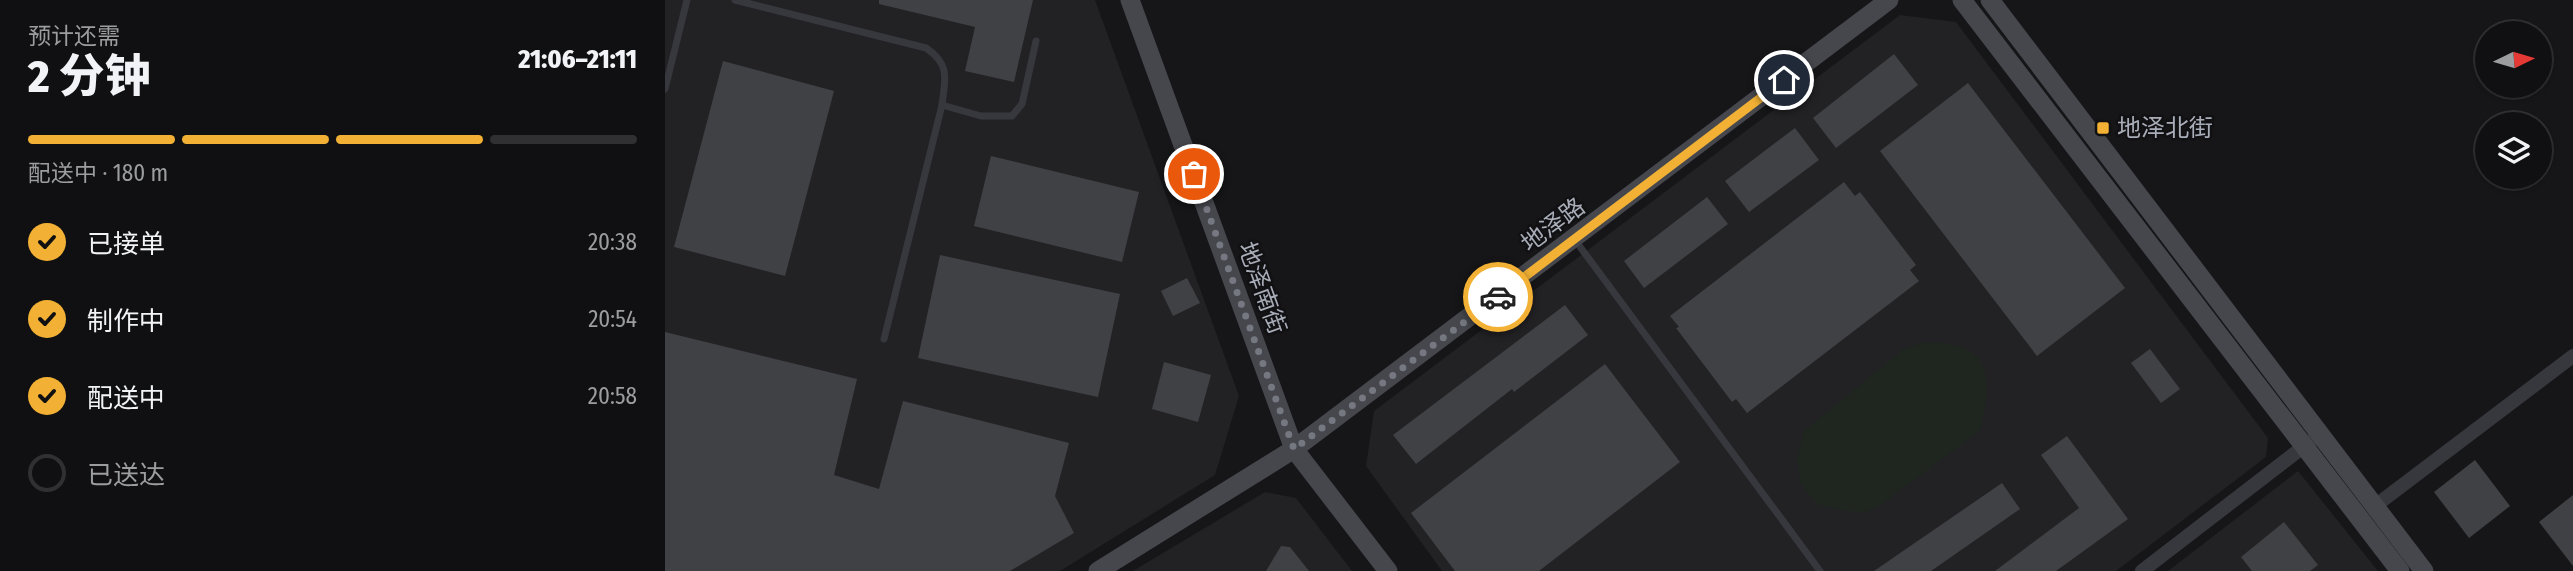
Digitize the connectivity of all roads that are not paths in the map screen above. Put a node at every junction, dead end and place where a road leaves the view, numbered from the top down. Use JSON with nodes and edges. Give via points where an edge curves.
{"nodes":[{"id":1,"x":687,"y":0,"type":"edge"},
{"id":2,"x":735,"y":0,"type":"edge"},
{"id":3,"x":1130,"y":0,"type":"edge"},
{"id":4,"x":1889,"y":0,"type":"edge"},
{"id":5,"x":1962,"y":0,"type":"edge"},
{"id":6,"x":1990,"y":0,"type":"edge"},
{"id":7,"x":1036,"y":41,"type":"dead end"},
{"id":8,"x":665,"y":89,"type":"edge"},
{"id":9,"x":942,"y":106,"type":"junction"},
{"id":10,"x":1574,"y":240,"type":"junction"},
{"id":11,"x":884,"y":339,"type":"dead end"},
{"id":12,"x":2573,"y":356,"type":"edge"},
{"id":13,"x":2313,"y":440,"type":"junction"},
{"id":14,"x":1294,"y":449,"type":"junction"},
{"id":15,"x":2375,"y":506,"type":"junction"},
{"id":16,"x":1098,"y":571,"type":"edge"},
{"id":17,"x":1388,"y":571,"type":"edge"},
{"id":18,"x":1820,"y":571,"type":"edge"},
{"id":19,"x":2142,"y":571,"type":"edge"},
{"id":20,"x":2400,"y":571,"type":"edge"},
{"id":21,"x":2424,"y":571,"type":"edge"}],
"edges":[{"from":1,"to":8,"type":"lane"},
{"from":2,"to":9,"type":"lane","via":[[926,48],[939,57],[946,71]]},
{"from":3,"to":14,"type":"street","name":"地泽南街"},
{"from":4,"to":10,"type":"street","name":"地泽路"},
{"from":5,"to":13,"type":"street"},
{"from":6,"to":13,"type":"street"},
{"from":7,"to":9,"type":"lane","via":[[1022,104],[1012,116],[981,116]]},
{"from":9,"to":11,"type":"lane"},
{"from":10,"to":14,"type":"street","name":"地泽路"},
{"from":10,"to":18,"type":"lane"},
{"from":12,"to":15,"type":"street"},
{"from":13,"to":15,"type":"street"},
{"from":13,"to":19,"type":"street"},
{"from":13,"to":20,"type":"street"},
{"from":14,"to":16,"type":"street","name":"地泽路"},
{"from":14,"to":17,"type":"street","name":"地泽南街"},
{"from":15,"to":21,"type":"street"}]}
